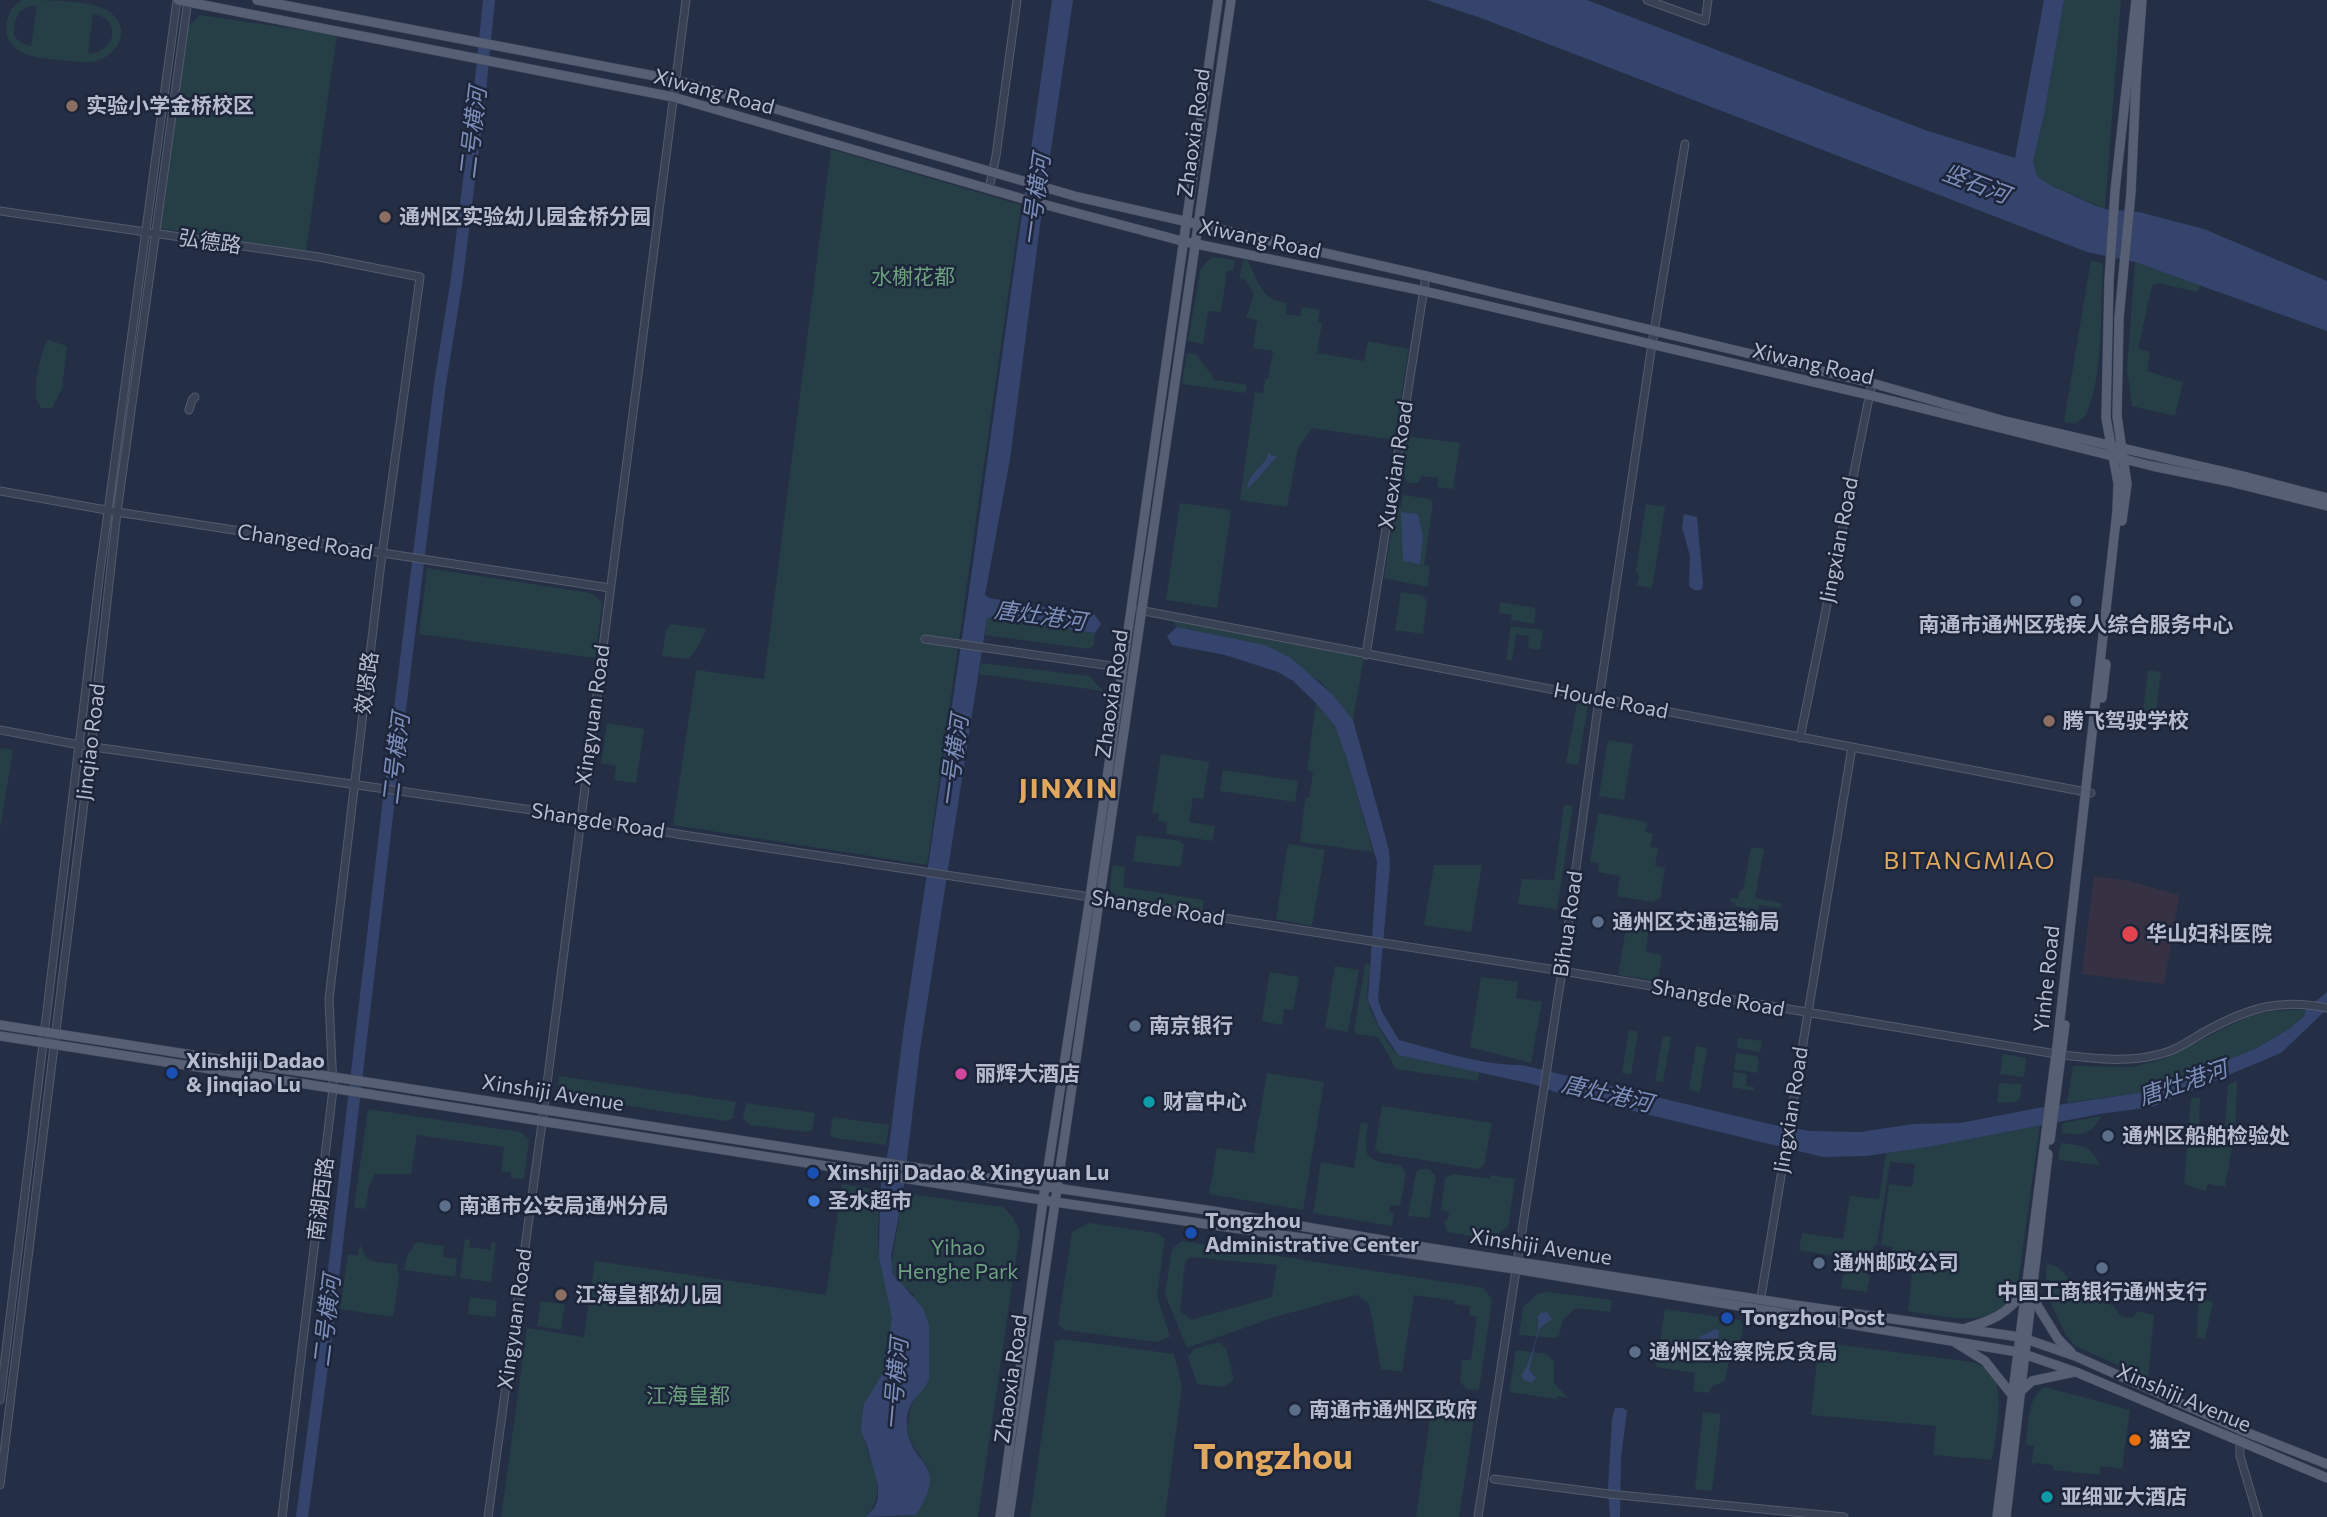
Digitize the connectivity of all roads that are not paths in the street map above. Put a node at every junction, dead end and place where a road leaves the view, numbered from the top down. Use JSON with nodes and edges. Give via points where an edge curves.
{"nodes":[{"id":1,"x":183,"y":0,"type":"edge"},
{"id":2,"x":257,"y":0,"type":"edge"},
{"id":3,"x":686,"y":0,"type":"edge"},
{"id":4,"x":1017,"y":0,"type":"edge"},
{"id":5,"x":1218,"y":0,"type":"edge"},
{"id":6,"x":1231,"y":0,"type":"edge"},
{"id":7,"x":1647,"y":0,"type":"edge"},
{"id":8,"x":1708,"y":0,"type":"edge"},
{"id":9,"x":2136,"y":0,"type":"edge"},
{"id":10,"x":2143,"y":0,"type":"edge"},
{"id":11,"x":676,"y":80,"type":"junction"},
{"id":12,"x":673,"y":97,"type":"junction"},
{"id":13,"x":1685,"y":144,"type":"dead end"},
{"id":14,"x":993,"y":172,"type":"junction"},
{"id":15,"x":989,"y":189,"type":"junction"},
{"id":16,"x":0,"y":211,"type":"edge"},
{"id":17,"x":1185,"y":221,"type":"junction"},
{"id":18,"x":1198,"y":223,"type":"junction"},
{"id":19,"x":146,"y":233,"type":"junction"},
{"id":20,"x":1182,"y":241,"type":"junction"},
{"id":21,"x":1194,"y":243,"type":"junction"},
{"id":22,"x":1426,"y":276,"type":"junction"},
{"id":23,"x":420,"y":277,"type":"joint"},
{"id":24,"x":1424,"y":291,"type":"junction"},
{"id":25,"x":1655,"y":331,"type":"junction"},
{"id":26,"x":1652,"y":344,"type":"junction"},
{"id":27,"x":1872,"y":383,"type":"junction"},
{"id":28,"x":1869,"y":395,"type":"junction"},
{"id":29,"x":195,"y":397,"type":"dead end"},
{"id":30,"x":189,"y":410,"type":"dead end"},
{"id":31,"x":2110,"y":445,"type":"junction"},
{"id":32,"x":2123,"y":449,"type":"junction"},
{"id":33,"x":2112,"y":457,"type":"junction"},
{"id":34,"x":2125,"y":459,"type":"junction"},
{"id":35,"x":0,"y":491,"type":"edge"},
{"id":36,"x":2327,"y":498,"type":"edge"},
{"id":37,"x":2327,"y":506,"type":"edge"},
{"id":38,"x":108,"y":509,"type":"junction"},
{"id":39,"x":117,"y":512,"type":"junction"},
{"id":40,"x":382,"y":554,"type":"junction"},
{"id":41,"x":610,"y":588,"type":"junction"},
{"id":42,"x":1136,"y":609,"type":"junction"},
{"id":43,"x":925,"y":639,"type":"dead end"},
{"id":44,"x":1366,"y":655,"type":"junction"},
{"id":45,"x":1127,"y":669,"type":"junction"},
{"id":46,"x":1599,"y":699,"type":"junction"},
{"id":47,"x":0,"y":730,"type":"edge"},
{"id":48,"x":1800,"y":737,"type":"junction"},
{"id":49,"x":80,"y":745,"type":"junction"},
{"id":50,"x":91,"y":746,"type":"junction"},
{"id":51,"x":1852,"y":747,"type":"junction"},
{"id":52,"x":2088,"y":792,"type":"junction"},
{"id":53,"x":580,"y":817,"type":"junction"},
{"id":54,"x":1090,"y":897,"type":"junction"},
{"id":55,"x":1101,"y":899,"type":"junction"},
{"id":56,"x":1562,"y":971,"type":"junction"},
{"id":57,"x":2327,"y":1008,"type":"edge"},
{"id":58,"x":1807,"y":1013,"type":"junction"},
{"id":59,"x":0,"y":1025,"type":"edge"},
{"id":60,"x":51,"y":1031,"type":"junction"},
{"id":61,"x":0,"y":1036,"type":"edge"},
{"id":62,"x":50,"y":1043,"type":"junction"},
{"id":63,"x":2059,"y":1054,"type":"junction"},
{"id":64,"x":333,"y":1076,"type":"junction"},
{"id":65,"x":333,"y":1090,"type":"junction"},
{"id":66,"x":542,"y":1110,"type":"junction"},
{"id":67,"x":542,"y":1123,"type":"junction"},
{"id":68,"x":1045,"y":1187,"type":"junction"},
{"id":69,"x":1057,"y":1189,"type":"junction"},
{"id":70,"x":1043,"y":1200,"type":"junction"},
{"id":71,"x":1055,"y":1202,"type":"junction"},
{"id":72,"x":1516,"y":1264,"type":"junction"},
{"id":73,"x":2028,"y":1294,"type":"junction"},
{"id":74,"x":1760,"y":1303,"type":"junction"},
{"id":75,"x":1960,"y":1329,"type":"junction"},
{"id":76,"x":2023,"y":1338,"type":"junction"},
{"id":77,"x":1952,"y":1340,"type":"junction"},
{"id":78,"x":2022,"y":1352,"type":"junction"},
{"id":79,"x":2075,"y":1356,"type":"junction"},
{"id":80,"x":2076,"y":1372,"type":"junction"},
{"id":81,"x":2017,"y":1393,"type":"junction"},
{"id":82,"x":0,"y":1400,"type":"edge"},
{"id":83,"x":2241,"y":1436,"type":"junction"},
{"id":84,"x":2327,"y":1464,"type":"edge"},
{"id":85,"x":2327,"y":1478,"type":"edge"},
{"id":86,"x":1494,"y":1479,"type":"dead end"},
{"id":87,"x":0,"y":1485,"type":"edge"},
{"id":88,"x":282,"y":1517,"type":"edge"},
{"id":89,"x":488,"y":1517,"type":"edge"},
{"id":90,"x":1000,"y":1517,"type":"edge"},
{"id":91,"x":1009,"y":1517,"type":"edge"},
{"id":92,"x":1478,"y":1517,"type":"edge"},
{"id":93,"x":1844,"y":1517,"type":"edge"},
{"id":94,"x":1997,"y":1517,"type":"edge"},
{"id":95,"x":2006,"y":1517,"type":"edge"},
{"id":96,"x":2258,"y":1517,"type":"edge"}],
"edges":[{"from":1,"to":12,"type":"main road","name":"Xiwang Road"},
{"from":1,"to":19,"type":"street","name":"Jinqiao Road"},
{"from":1,"to":39,"type":"street","name":"Jinqiao Road"},
{"from":2,"to":11,"type":"main road","name":"Xiwang Road"},
{"from":3,"to":11,"type":"street","name":"Xingyuan Road"},
{"from":4,"to":14,"type":"street"},
{"from":5,"to":17,"type":"main road","name":"Zhaoxia Road"},
{"from":6,"to":18,"type":"main road","name":"Zhaoxia Road"},
{"from":7,"to":8,"type":"street","via":[[1705,21]]},
{"from":9,"to":31,"type":"main road","name":"Yinhe Road","via":[[2109,281],[2106,418]]},
{"from":10,"to":32,"type":"main road","name":"Yinhe Road","via":[[2119,318],[2118,416]]},
{"from":11,"to":12,"type":"street","name":"Xingyuan Road"},
{"from":11,"to":14,"type":"main road","name":"Xiwang Road"},
{"from":12,"to":15,"type":"main road","name":"Xiwang Road"},
{"from":12,"to":41,"type":"street","name":"Xingyuan Road"},
{"from":13,"to":25,"type":"street","name":"Bihua Road"},
{"from":14,"to":15,"type":"street"},
{"from":14,"to":17,"type":"main road","name":"Xiwang Road"},
{"from":15,"to":20,"type":"main road","name":"Xiwang Road"},
{"from":16,"to":19,"type":"street","name":"弘德路"},
{"from":17,"to":18,"type":"main road","name":"Xiwang Road"},
{"from":17,"to":20,"type":"main road","name":"Zhaoxia Road"},
{"from":18,"to":21,"type":"main road","name":"Zhaoxia Road"},
{"from":18,"to":22,"type":"main road","name":"Xiwang Road"},
{"from":19,"to":23,"type":"street","name":"弘德路","via":[[318,257]]},
{"from":19,"to":38,"type":"street","name":"Jinqiao Road"},
{"from":20,"to":21,"type":"main road","name":"Xiwang Road"},
{"from":20,"to":42,"type":"main road","name":"Zhaoxia Road"},
{"from":21,"to":24,"type":"main road","name":"Xiwang Road"},
{"from":21,"to":42,"type":"main road","name":"Zhaoxia Road"},
{"from":22,"to":24,"type":"street","name":"Xuexian Road"},
{"from":22,"to":25,"type":"main road","name":"Xiwang Road"},
{"from":23,"to":40,"type":"street","name":"效贤路"},
{"from":24,"to":26,"type":"main road","name":"Xiwang Road"},
{"from":24,"to":44,"type":"street","name":"Xuexian Road"},
{"from":25,"to":26,"type":"street","name":"Bihua Road"},
{"from":25,"to":27,"type":"main road","name":"Xiwang Road"},
{"from":26,"to":28,"type":"main road","name":"Xiwang Road"},
{"from":26,"to":46,"type":"street","name":"Bihua Road"},
{"from":27,"to":28,"type":"street","name":"Jingxian Road"},
{"from":27,"to":31,"type":"main road","name":"Xiwang Road"},
{"from":28,"to":33,"type":"main road","name":"Xiwang Road"},
{"from":28,"to":48,"type":"street","name":"Jingxian Road"},
{"from":29,"to":30,"type":"street"},
{"from":31,"to":32,"type":"main road","name":"Xiwang Road"},
{"from":31,"to":33,"type":"main road","name":"Yinhe Road"},
{"from":32,"to":34,"type":"main road","name":"Yinhe Road"},
{"from":32,"to":36,"type":"main road","name":"Xiwang Road"},
{"from":33,"to":34,"type":"main road","name":"Xiwang Road"},
{"from":33,"to":52,"type":"main road","name":"Yinhe Road","via":[[2119,483],[2117,511]]},
{"from":34,"to":37,"type":"main road","name":"Xiwang Road"},
{"from":34,"to":52,"type":"main road","name":"Yinhe Road","via":[[2127,484]]},
{"from":35,"to":38,"type":"street","name":"Changed Road"},
{"from":38,"to":39,"type":"street","name":"Changed Road"},
{"from":38,"to":49,"type":"street","name":"Jinqiao Road"},
{"from":39,"to":40,"type":"street","name":"Changed Road"},
{"from":39,"to":50,"type":"street","name":"Jinqiao Road"},
{"from":40,"to":41,"type":"street","name":"Changed Road"},
{"from":40,"to":64,"type":"street","name":"效贤路","via":[[329,999]]},
{"from":41,"to":53,"type":"street","name":"Xingyuan Road"},
{"from":42,"to":44,"type":"street","name":"Houde Road"},
{"from":42,"to":45,"type":"main road","name":"Zhaoxia Road"},
{"from":43,"to":45,"type":"street"},
{"from":44,"to":46,"type":"street","name":"Houde Road"},
{"from":45,"to":54,"type":"main road","name":"Zhaoxia Road"},
{"from":45,"to":55,"type":"main road","name":"Zhaoxia Road"},
{"from":46,"to":48,"type":"street","name":"Houde Road"},
{"from":46,"to":56,"type":"street","name":"Bihua Road"},
{"from":47,"to":49,"type":"street","name":"Shangde Road"},
{"from":48,"to":51,"type":"street","name":"Houde Road"},
{"from":49,"to":50,"type":"street","name":"Shangde Road"},
{"from":49,"to":60,"type":"street","name":"Jinqiao Road"},
{"from":50,"to":53,"type":"street","name":"Shangde Road"},
{"from":50,"to":60,"type":"street","name":"Jinqiao Road"},
{"from":51,"to":52,"type":"street","name":"Houde Road"},
{"from":51,"to":58,"type":"street","name":"Jingxian Road"},
{"from":52,"to":63,"type":"main road","name":"Yinhe Road"},
{"from":53,"to":54,"type":"street","name":"Shangde Road"},
{"from":53,"to":66,"type":"street","name":"Xingyuan Road"},
{"from":54,"to":55,"type":"street","name":"Shangde Road"},
{"from":54,"to":68,"type":"main road","name":"Zhaoxia Road"},
{"from":55,"to":56,"type":"street","name":"Shangde Road"},
{"from":55,"to":69,"type":"main road","name":"Zhaoxia Road"},
{"from":56,"to":58,"type":"street","name":"Shangde Road"},
{"from":56,"to":72,"type":"street","name":"Bihua Road"},
{"from":57,"to":63,"type":"street","name":"Shangde Road","via":[[2306,1003],[2262,1006],[2233,1016],[2172,1051],[2144,1058],[2112,1060]]},
{"from":58,"to":63,"type":"street","name":"Shangde Road"},
{"from":58,"to":74,"type":"street","name":"Jingxian Road"},
{"from":59,"to":60,"type":"main road","name":"Xinshiji Avenue"},
{"from":60,"to":62,"type":"street","name":"Jinqiao Road"},
{"from":60,"to":64,"type":"main road","name":"Xinshiji Avenue"},
{"from":61,"to":62,"type":"main road","name":"Xinshiji Avenue"},
{"from":62,"to":65,"type":"main road","name":"Xinshiji Avenue"},
{"from":62,"to":82,"type":"street","name":"Jinqiao Road"},
{"from":62,"to":87,"type":"street","name":"Jinqiao Road"},
{"from":63,"to":73,"type":"main road","name":"Yinhe Road"},
{"from":64,"to":65,"type":"street","name":"效贤路"},
{"from":64,"to":66,"type":"main road","name":"Xinshiji Avenue"},
{"from":65,"to":67,"type":"main road","name":"Xinshiji Avenue"},
{"from":65,"to":88,"type":"street","name":"南湖西路"},
{"from":66,"to":67,"type":"street","name":"Xingyuan Road"},
{"from":66,"to":68,"type":"main road","name":"Xinshiji Avenue"},
{"from":67,"to":70,"type":"main road","name":"Xinshiji Avenue"},
{"from":67,"to":89,"type":"street","name":"Xingyuan Road"},
{"from":68,"to":69,"type":"main road","name":"Xinshiji Avenue"},
{"from":68,"to":70,"type":"main road","name":"Zhaoxia Road"},
{"from":69,"to":71,"type":"main road","name":"Zhaoxia Road"},
{"from":69,"to":72,"type":"main road","name":"Xinshiji Avenue"},
{"from":70,"to":71,"type":"main road","name":"Xinshiji Avenue"},
{"from":70,"to":90,"type":"main road","name":"Zhaoxia Road"},
{"from":71,"to":72,"type":"main road","name":"Xinshiji Avenue"},
{"from":71,"to":91,"type":"main road","name":"Zhaoxia Road"},
{"from":72,"to":74,"type":"main road","name":"Xinshiji Avenue"},
{"from":72,"to":92,"type":"street","name":"Bihua Road"},
{"from":73,"to":75,"type":"main road","via":[[1992,1321]]},
{"from":73,"to":76,"type":"main road","name":"Yinhe Road"},
{"from":73,"to":79,"type":"main road"},
{"from":74,"to":75,"type":"main road","name":"Xinshiji Avenue"},
{"from":74,"to":77,"type":"main road","name":"Xinshiji Avenue"},
{"from":75,"to":76,"type":"main road","name":"Xinshiji Avenue"},
{"from":76,"to":78,"type":"main road","name":"Yinhe Road"},
{"from":76,"to":79,"type":"main road","name":"Xinshiji Avenue"},
{"from":77,"to":78,"type":"main road","name":"Xinshiji Avenue"},
{"from":77,"to":81,"type":"main road","via":[[1985,1361]]},
{"from":78,"to":80,"type":"main road","name":"Xinshiji Avenue"},
{"from":78,"to":81,"type":"main road","name":"Yinhe Road"},
{"from":79,"to":83,"type":"main road","name":"Xinshiji Avenue"},
{"from":80,"to":81,"type":"main road","via":[[2032,1381]]},
{"from":80,"to":83,"type":"main road","name":"Xinshiji Avenue"},
{"from":81,"to":94,"type":"main road","name":"Yinhe Road"},
{"from":81,"to":95,"type":"main road","name":"Yinhe Road"},
{"from":83,"to":84,"type":"main road","name":"Xinshiji Avenue"},
{"from":83,"to":85,"type":"main road","name":"Xinshiji Avenue"},
{"from":83,"to":96,"type":"street","via":[[2240,1456]]},
{"from":86,"to":93,"type":"street"}]}
